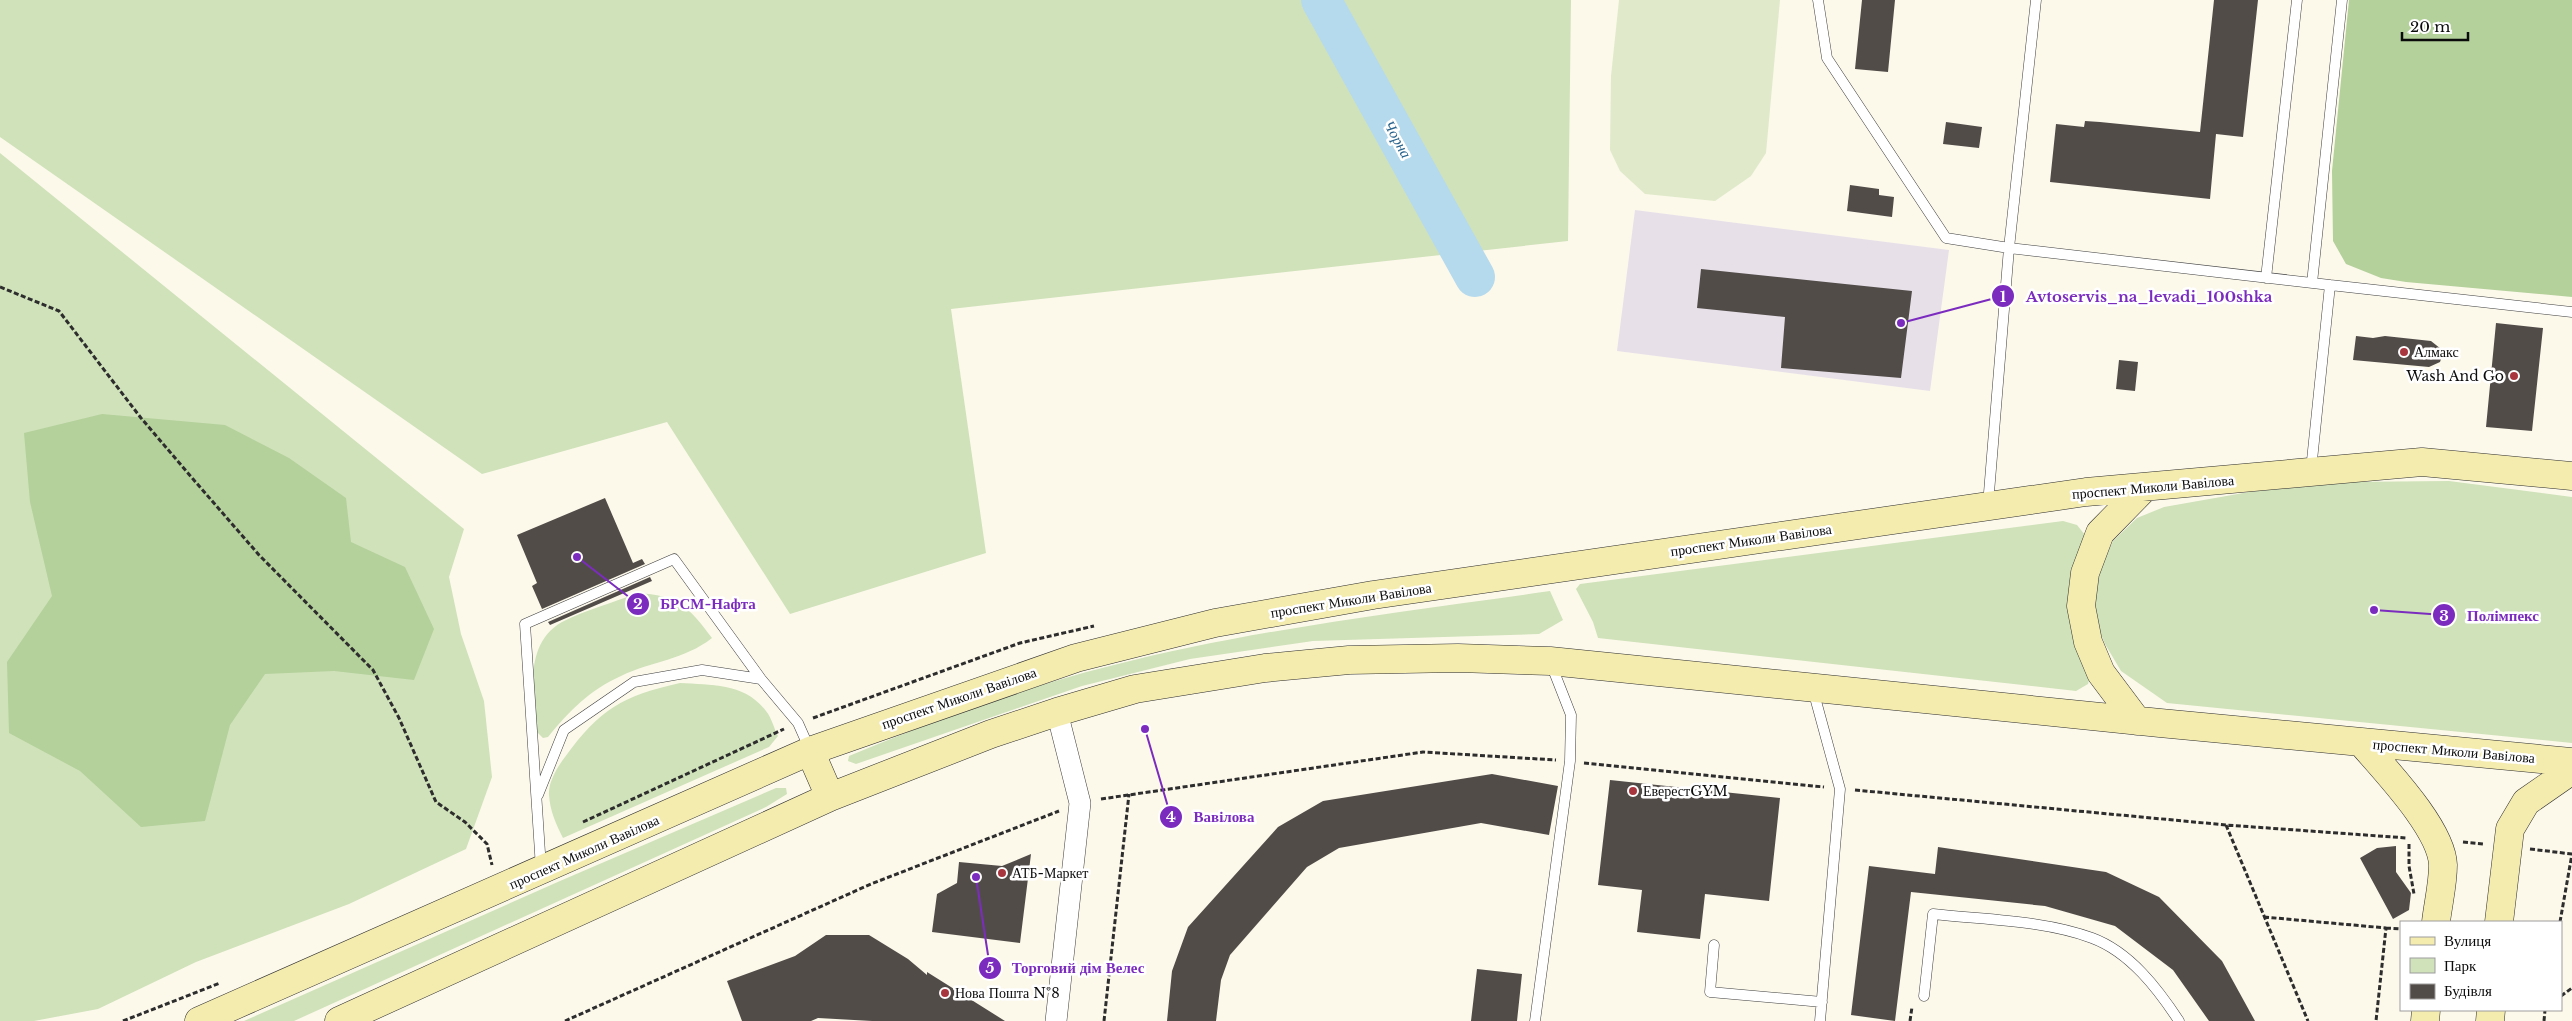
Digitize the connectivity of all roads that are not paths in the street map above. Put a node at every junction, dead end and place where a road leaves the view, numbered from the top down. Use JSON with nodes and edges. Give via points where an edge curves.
{"nodes":[{"id":1,"x":1818,"y":0,"type":"edge"},
{"id":2,"x":2036,"y":0,"type":"edge"},
{"id":3,"x":2297,"y":0,"type":"edge"},
{"id":4,"x":2342,"y":0,"type":"edge"},
{"id":5,"x":2009,"y":248,"type":"junction"},
{"id":6,"x":2266,"y":278,"type":"junction"},
{"id":7,"x":2312,"y":283,"type":"junction"},
{"id":8,"x":2330,"y":285,"type":"junction"},
{"id":9,"x":2572,"y":312,"type":"edge"},
{"id":10,"x":2310,"y":472,"type":"junction"},
{"id":11,"x":2572,"y":476,"type":"edge"},
{"id":12,"x":2145,"y":487,"type":"junction"},
{"id":13,"x":1988,"y":506,"type":"junction"},
{"id":14,"x":1550,"y":661,"type":"junction"},
{"id":15,"x":761,"y":678,"type":"junction"},
{"id":16,"x":1812,"y":687,"type":"junction"},
{"id":17,"x":1057,"y":712,"type":"junction"},
{"id":18,"x":2137,"y":721,"type":"junction"},
{"id":19,"x":2361,"y":742,"type":"junction"},
{"id":20,"x":810,"y":751,"type":"junction"},
{"id":21,"x":2572,"y":762,"type":"edge"},
{"id":22,"x":2572,"y":770,"type":"edge"},
{"id":23,"x":830,"y":797,"type":"junction"},
{"id":24,"x":536,"y":800,"type":"junction"},
{"id":25,"x":541,"y":871,"type":"junction"},
{"id":26,"x":2436,"y":921,"type":"edge"},
{"id":27,"x":2499,"y":921,"type":"edge"},
{"id":28,"x":1714,"y":945,"type":"dead end"},
{"id":29,"x":1924,"y":996,"type":"dead end"},
{"id":30,"x":1822,"y":1002,"type":"junction"},
{"id":31,"x":199,"y":1021,"type":"edge"},
{"id":32,"x":339,"y":1021,"type":"edge"},
{"id":33,"x":1056,"y":1021,"type":"edge"},
{"id":34,"x":1535,"y":1021,"type":"edge"},
{"id":35,"x":1820,"y":1021,"type":"edge"},
{"id":36,"x":2179,"y":1021,"type":"edge"}],
"edges":[{"from":1,"to":5,"type":"lane","via":[[1827,58],[1946,238]]},
{"from":2,"to":5,"type":"lane"},
{"from":3,"to":6,"type":"lane"},
{"from":4,"to":7,"type":"lane"},
{"from":5,"to":6,"type":"lane"},
{"from":5,"to":13,"type":"lane"},
{"from":6,"to":7,"type":"lane"},
{"from":7,"to":8,"type":"lane"},
{"from":8,"to":9,"type":"lane"},
{"from":8,"to":10,"type":"lane"},
{"from":10,"to":11,"type":"main road","name":"проспект Миколи Вавілова","via":[[2422,462]]},
{"from":10,"to":12,"type":"main road","name":"проспект Миколи Вавілова"},
{"from":12,"to":13,"type":"main road","name":"проспект Миколи Вавілова"},
{"from":12,"to":18,"type":"main road","via":[[2100,533],[2085,573],[2081,606],[2088,642],[2101,673]]},
{"from":13,"to":20,"type":"main road","name":"проспект Миколи Вавілова","via":[[1374,594],[1215,623],[1076,658]]},
{"from":14,"to":16,"type":"main road","name":"проспект Миколи Вавілова"},
{"from":14,"to":17,"type":"main road","name":"проспект Миколи Вавілова","via":[[1458,658],[1349,660],[1266,668],[1136,689]]},
{"from":14,"to":34,"type":"lane","via":[[1571,715],[1570,761]]},
{"from":15,"to":20,"type":"lane","via":[[798,723]]},
{"from":15,"to":24,"type":"lane","via":[[702,670],[634,682],[564,730]]},
{"from":15,"to":24,"type":"lane","via":[[674,559],[525,624]]},
{"from":16,"to":18,"type":"main road","name":"проспект Миколи Вавілова"},
{"from":16,"to":30,"type":"lane","via":[[1840,789]]},
{"from":17,"to":23,"type":"main road","name":"проспект Миколи Вавілова","via":[[991,734]]},
{"from":17,"to":33,"type":"street","via":[[1080,803]]},
{"from":18,"to":19,"type":"main road","name":"проспект Миколи Вавілова"},
{"from":19,"to":21,"type":"main road","name":"проспект Миколи Вавілова"},
{"from":19,"to":26,"type":"main road","via":[[2402,789],[2437,840],[2443,864]]},
{"from":20,"to":23,"type":"main road"},
{"from":20,"to":25,"type":"main road","name":"проспект Миколи Вавілова"},
{"from":22,"to":27,"type":"main road","via":[[2526,802],[2510,829]]},
{"from":23,"to":32,"type":"main road","name":"проспект Миколи Вавілова"},
{"from":24,"to":25,"type":"lane"},
{"from":25,"to":31,"type":"main road","name":"проспект Миколи Вавілова"},
{"from":28,"to":30,"type":"lane","via":[[1710,992]]},
{"from":29,"to":36,"type":"lane","via":[[1933,914],[2044,926],[2092,938],[2116,950],[2144,976],[2162,995]]},
{"from":30,"to":35,"type":"lane"}]}
